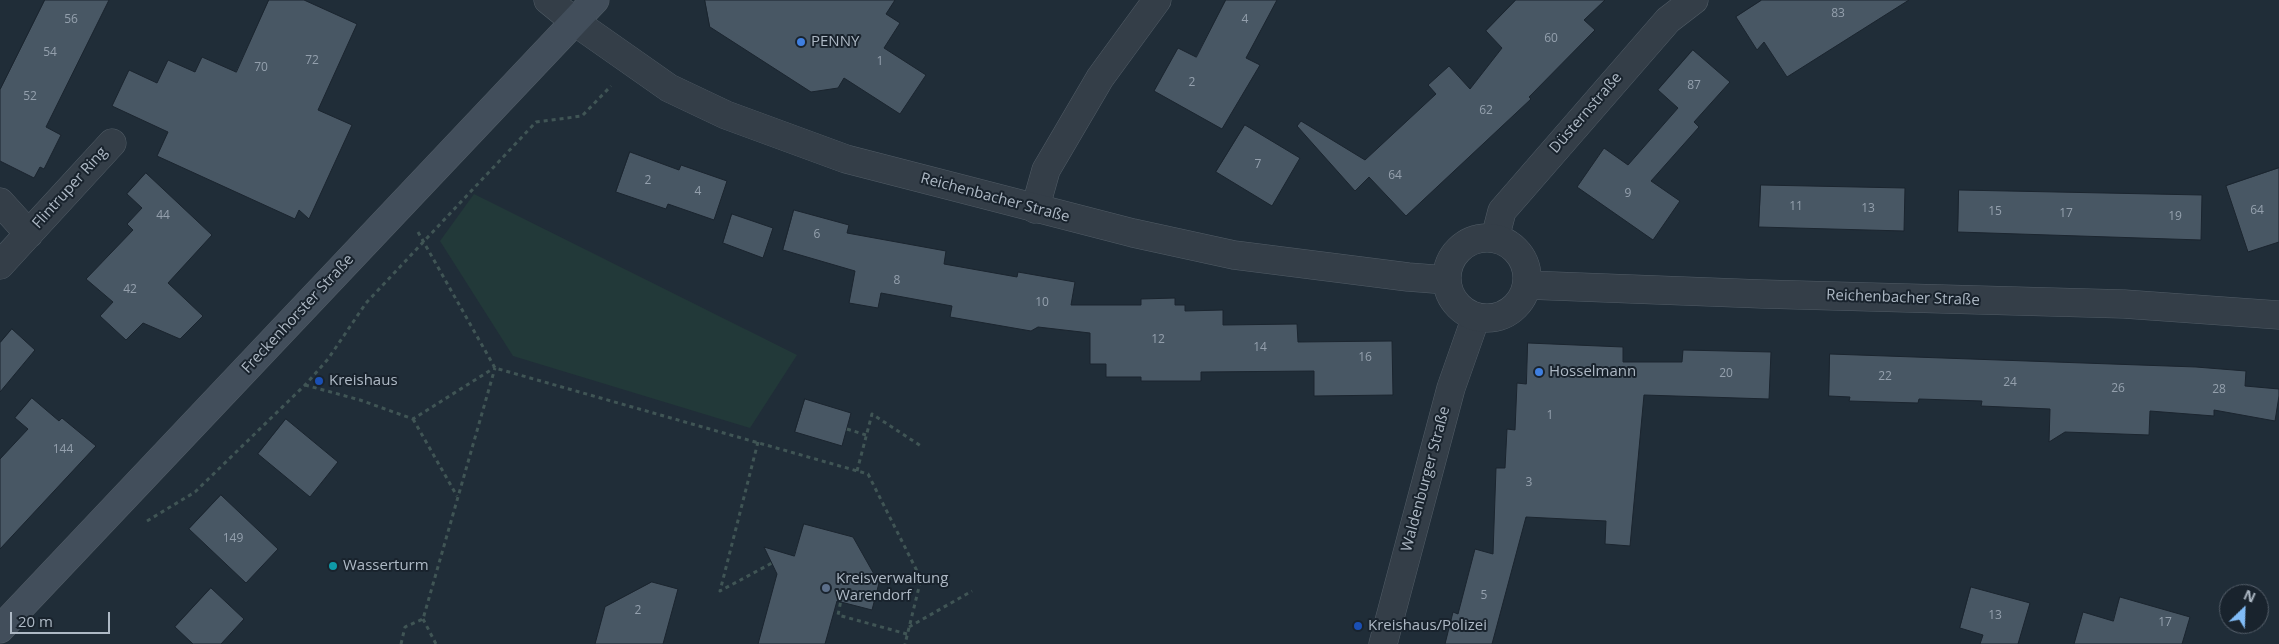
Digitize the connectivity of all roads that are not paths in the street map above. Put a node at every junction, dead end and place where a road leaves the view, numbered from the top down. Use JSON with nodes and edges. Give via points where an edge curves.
{"nodes":[{"id":1,"x":548,"y":0,"type":"edge"},
{"id":2,"x":595,"y":0,"type":"edge"},
{"id":3,"x":1157,"y":0,"type":"edge"},
{"id":4,"x":1694,"y":0,"type":"edge"},
{"id":5,"x":575,"y":22,"type":"junction"},
{"id":6,"x":112,"y":143,"type":"dead end"},
{"id":7,"x":0,"y":202,"type":"edge"},
{"id":8,"x":1035,"y":209,"type":"junction"},
{"id":9,"x":29,"y":234,"type":"junction"},
{"id":10,"x":1494,"y":238,"type":"junction"},
{"id":11,"x":0,"y":264,"type":"edge"},
{"id":12,"x":1447,"y":280,"type":"junction"},
{"id":13,"x":1527,"y":284,"type":"junction"},
{"id":14,"x":2279,"y":315,"type":"edge"},
{"id":15,"x":1476,"y":317,"type":"junction"},
{"id":16,"x":0,"y":629,"type":"edge"},
{"id":17,"x":1383,"y":644,"type":"edge"}],
"edges":[{"from":1,"to":5,"type":"street","name":"Reichenbacher Straße"},
{"from":2,"to":5,"type":"main road","name":"Freckenhorster Straße"},
{"from":3,"to":8,"type":"street","via":[[1100,78],[1046,170]]},
{"from":4,"to":10,"type":"street","name":"Düsternstraße","via":[[1668,20],[1502,211]]},
{"from":5,"to":8,"type":"street","name":"Reichenbacher Straße","via":[[669,88],[726,114],[846,158]]},
{"from":5,"to":16,"type":"main road","name":"Freckenhorster Straße"},
{"from":6,"to":9,"type":"street","name":"Flintruper Ring"},
{"from":7,"to":9,"type":"street","name":"Flintruper Ring"},
{"from":8,"to":12,"type":"street","name":"Reichenbacher Straße","via":[[1234,255]]},
{"from":9,"to":11,"type":"street","name":"Flintruper Ring"},
{"from":10,"to":12,"type":"street","via":[[1476,239],[1460,248],[1450,261]]},
{"from":10,"to":13,"type":"street","via":[[1509,244],[1520,254],[1526,267]]},
{"from":12,"to":15,"type":"street","via":[[1456,304]]},
{"from":13,"to":14,"type":"street","name":"Reichenbacher Straße","via":[[2124,304]]},
{"from":13,"to":15,"type":"street","via":[[1520,300],[1509,312],[1489,318]]},
{"from":15,"to":17,"type":"street","name":"Waldenburger Straße","via":[[1451,388]]}]}
